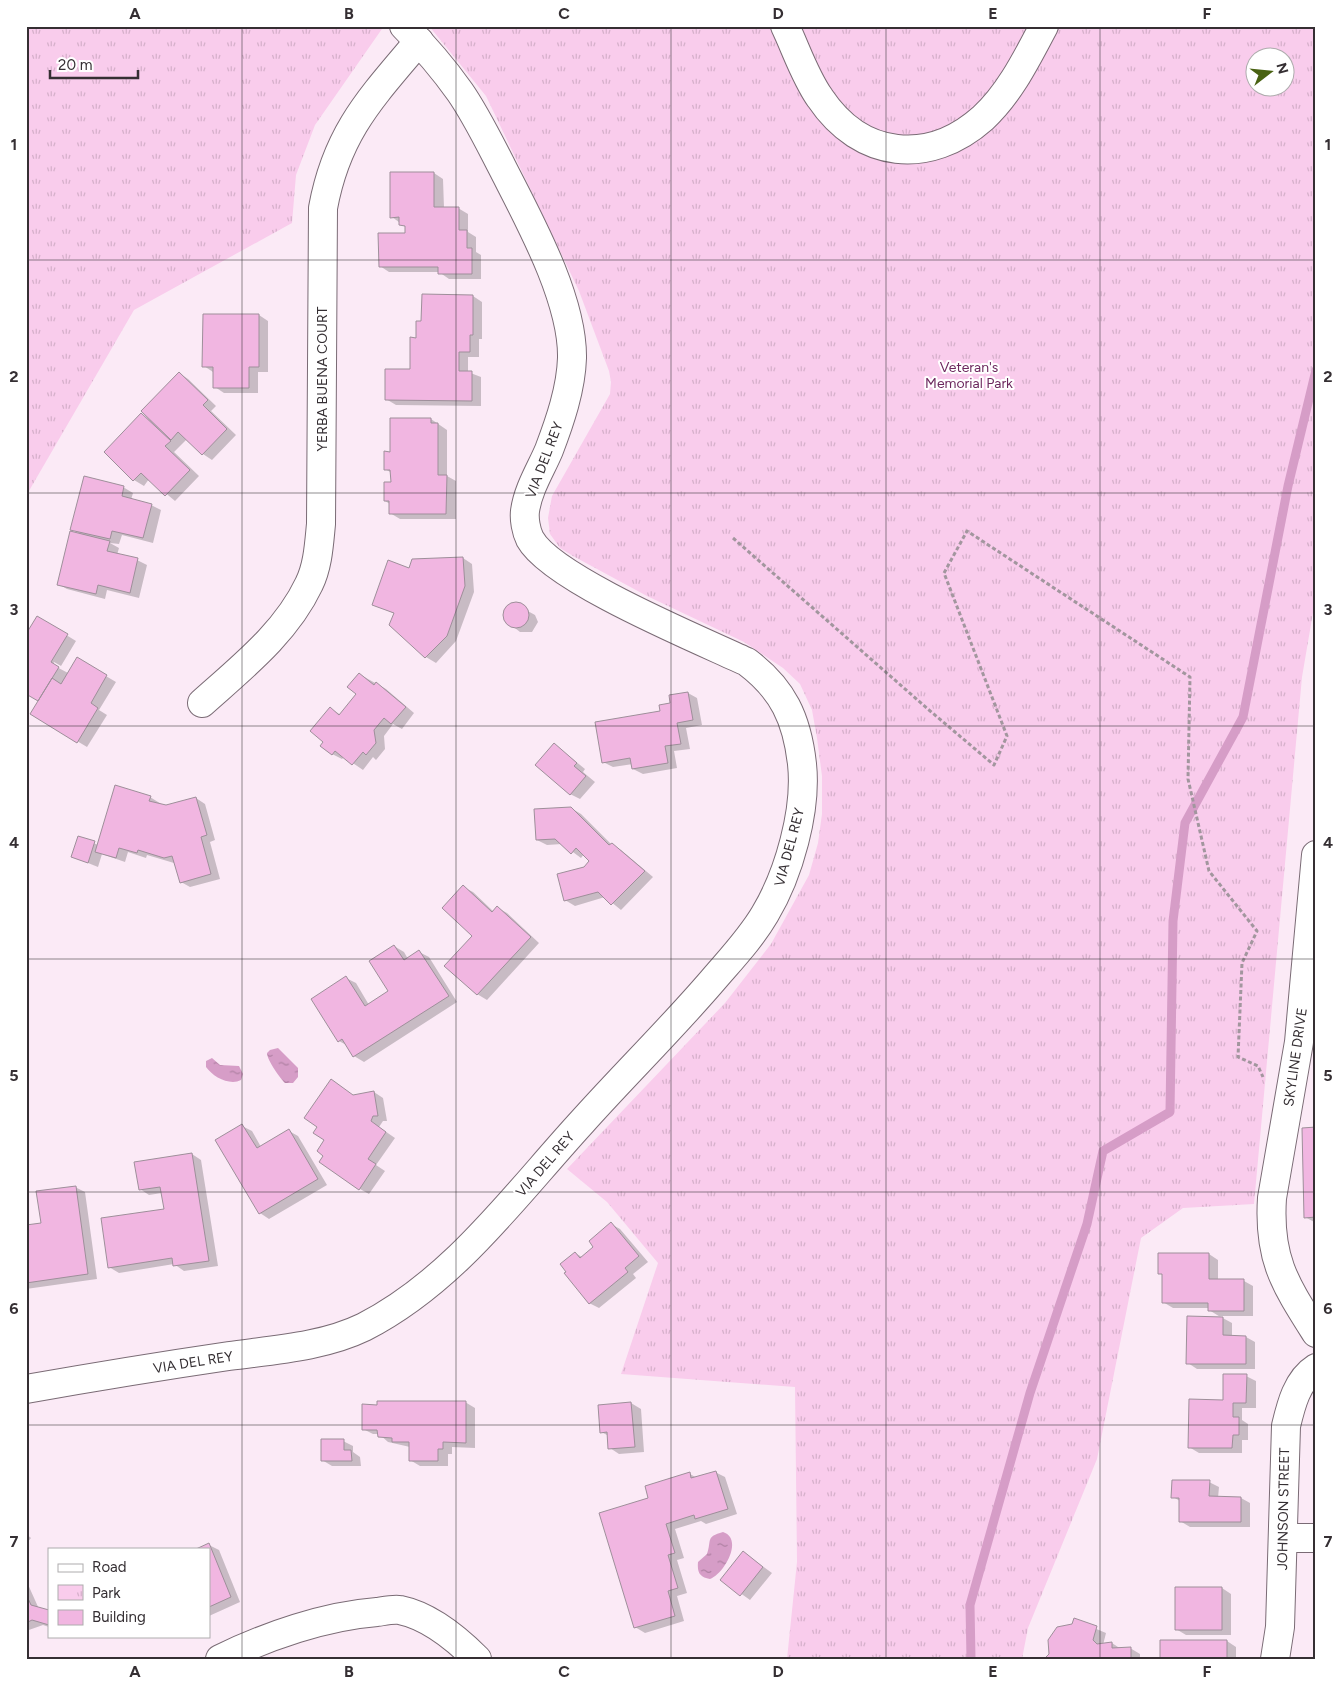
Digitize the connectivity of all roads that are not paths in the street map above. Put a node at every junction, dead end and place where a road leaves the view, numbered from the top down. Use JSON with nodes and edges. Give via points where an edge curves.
{"nodes":[{"id":1,"x":785,"y":26,"type":"edge"},
{"id":2,"x":1044,"y":26,"type":"edge"},
{"id":3,"x":411,"y":34,"type":"edge"},
{"id":4,"x":202,"y":703,"type":"dead end"},
{"id":5,"x":1316,"y":856,"type":"edge"},
{"id":6,"x":1316,"y":1334,"type":"edge"},
{"id":7,"x":1316,"y":1368,"type":"edge"},
{"id":8,"x":26,"y":1389,"type":"edge"},
{"id":9,"x":1283,"y":1538,"type":"junction"},
{"id":10,"x":1316,"y":1538,"type":"edge"},
{"id":11,"x":220,"y":1659,"type":"edge"},
{"id":12,"x":477,"y":1659,"type":"edge"},
{"id":13,"x":1275,"y":1659,"type":"edge"}],
"edges":[{"from":1,"to":2,"type":"street","via":[[819,98],[838,120],[852,132],[876,144],[903,151],[932,147],[963,133],[984,117],[1019,73]]},
{"from":3,"to":4,"type":"street","name":"YERBA BUENA COURT","via":[[352,124],[337,154],[323,208],[321,524],[310,583],[289,617],[262,648]]},
{"from":3,"to":8,"type":"street","name":"VIA DEL REY","via":[[460,93],[490,146],[562,296],[571,331],[572,359],[562,414],[525,512],[530,538],[539,551],[561,569],[621,602],[746,662],[765,675],[777,689],[799,740],[802,772],[801,800],[787,865],[764,916],[737,953],[690,1006],[461,1256],[388,1313],[361,1328],[304,1345]]},
{"from":5,"to":6,"type":"street","name":"SKYLINE DRIVE","via":[[1299,1042],[1270,1224],[1280,1274]]},
{"from":7,"to":9,"type":"street","name":"JOHNSON STREET","via":[[1306,1374],[1291,1404],[1286,1426]]},
{"from":9,"to":10,"type":"street"},
{"from":9,"to":13,"type":"street","name":"JOHNSON STREET","via":[[1280,1627]]},
{"from":11,"to":12,"type":"street","via":[[267,1638],[366,1613],[398,1610],[437,1627]]}]}
